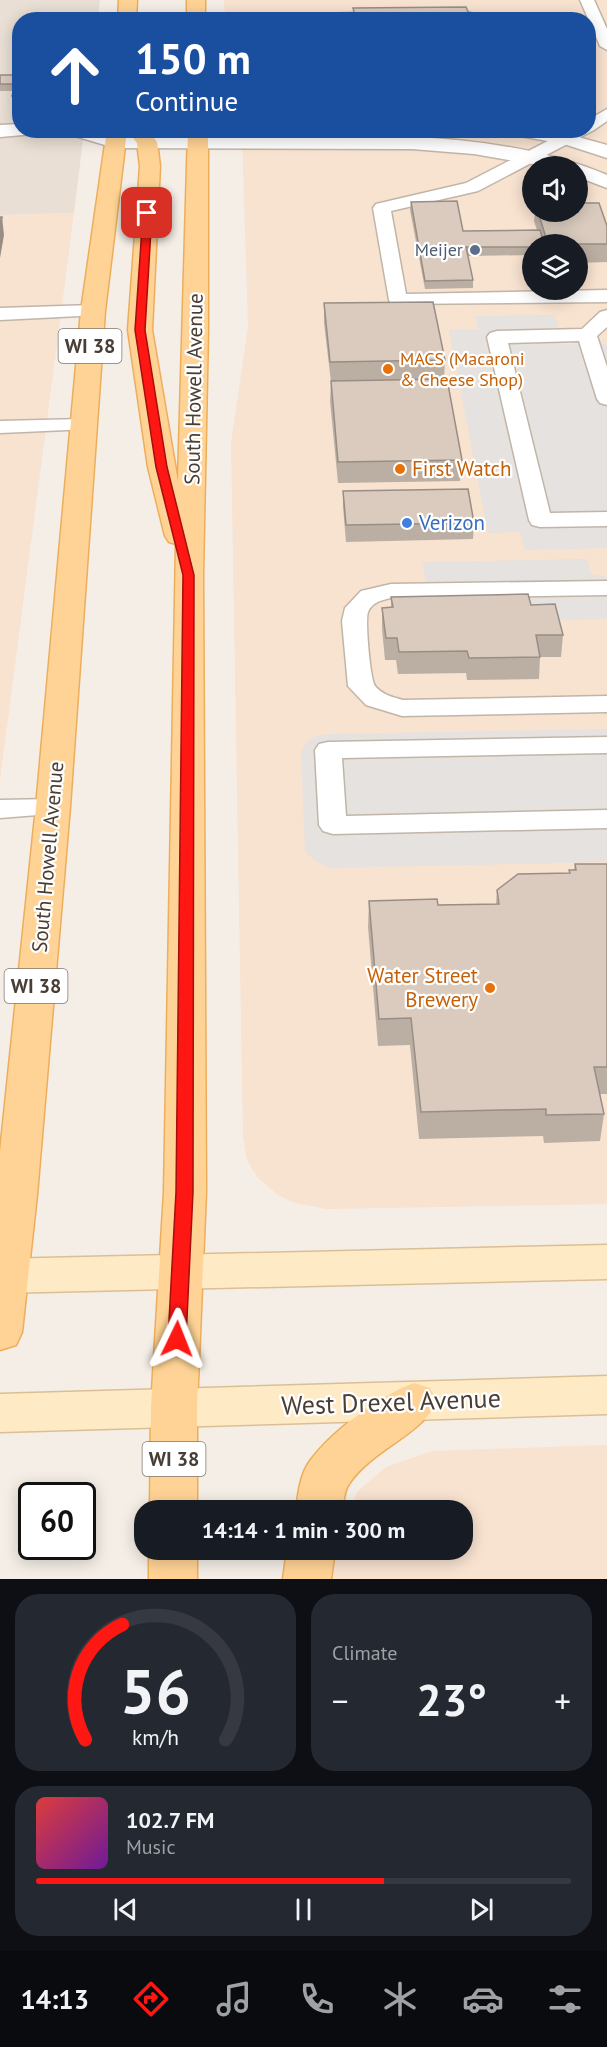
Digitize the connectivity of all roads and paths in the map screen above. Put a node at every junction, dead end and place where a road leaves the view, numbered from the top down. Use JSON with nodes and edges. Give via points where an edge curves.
{"nodes":[{"id":1,"x":596,"y":21,"type":"edge"},
{"id":2,"x":607,"y":46,"type":"edge"},
{"id":3,"x":116,"y":138,"type":"edge"},
{"id":4,"x":143,"y":138,"type":"edge"},
{"id":5,"x":198,"y":138,"type":"edge"},
{"id":6,"x":280,"y":138,"type":"edge"},
{"id":7,"x":569,"y":138,"type":"edge"},
{"id":8,"x":581,"y":138,"type":"edge"},
{"id":9,"x":607,"y":152,"type":"edge"},
{"id":10,"x":533,"y":156,"type":"joint"},
{"id":11,"x":522,"y":162,"type":"edge"},
{"id":12,"x":588,"y":174,"type":"edge"},
{"id":13,"x":607,"y":182,"type":"edge"},
{"id":14,"x":607,"y":296,"type":"edge"},
{"id":15,"x":93,"y":311,"type":"junction"},
{"id":16,"x":0,"y":314,"type":"edge"},
{"id":17,"x":607,"y":316,"type":"edge"},
{"id":18,"x":587,"y":335,"type":"junction"},
{"id":19,"x":607,"y":399,"type":"edge"},
{"id":20,"x":83,"y":425,"type":"junction"},
{"id":21,"x":0,"y":427,"type":"edge"},
{"id":22,"x":607,"y":519,"type":"edge"},
{"id":23,"x":189,"y":575,"type":"junction"},
{"id":24,"x":607,"y":588,"type":"edge"},
{"id":25,"x":607,"y":704,"type":"edge"},
{"id":26,"x":607,"y":745,"type":"edge"},
{"id":27,"x":53,"y":807,"type":"junction"},
{"id":28,"x":0,"y":809,"type":"edge"},
{"id":29,"x":607,"y":819,"type":"edge"},
{"id":30,"x":607,"y":1262,"type":"edge"},
{"id":31,"x":180,"y":1271,"type":"junction"},
{"id":32,"x":3,"y":1276,"type":"edge"},
{"id":33,"x":0,"y":1332,"type":"edge"},
{"id":34,"x":607,"y":1395,"type":"edge"},
{"id":35,"x":414,"y":1402,"type":"junction"},
{"id":36,"x":174,"y":1407,"type":"junction"},
{"id":37,"x":0,"y":1413,"type":"edge"},
{"id":38,"x":174,"y":1500,"type":"edge"},
{"id":39,"x":322,"y":1500,"type":"edge"},
{"id":40,"x":173,"y":1560,"type":"edge"},
{"id":41,"x":310,"y":1560,"type":"edge"},
{"id":42,"x":173,"y":1579,"type":"edge"},
{"id":43,"x":307,"y":1579,"type":"edge"}],
"edges":[{"from":1,"to":2,"type":"lane"},
{"from":3,"to":15,"type":"main road","name":"South Howell Avenue","number":"WI 38"},
{"from":4,"to":23,"type":"main road","via":[[150,166],[140,330],[161,467]]},
{"from":5,"to":23,"type":"main road","name":"South Howell Avenue","number":"WI 38"},
{"from":6,"to":10,"type":"street","via":[[404,141]]},
{"from":7,"to":10,"type":"lane"},
{"from":8,"to":9,"type":"street"},
{"from":11,"to":14,"type":"lane","via":[[472,187],[382,208],[398,300]]},
{"from":12,"to":13,"type":"street"},
{"from":15,"to":16,"type":"lane"},
{"from":15,"to":20,"type":"main road","name":"South Howell Avenue","number":"WI 38"},
{"from":17,"to":18,"type":"lane"},
{"from":18,"to":19,"type":"lane"},
{"from":18,"to":22,"type":"lane","via":[[497,337],[540,520]]},
{"from":20,"to":21,"type":"lane"},
{"from":20,"to":27,"type":"main road","name":"South Howell Avenue","number":"WI 38"},
{"from":23,"to":31,"type":"main road","name":"South Howell Avenue","number":"WI 38","via":[[185,1192]]},
{"from":24,"to":25,"type":"lane","via":[[392,591],[369,596],[357,608],[354,621],[361,686],[375,700],[402,708]]},
{"from":26,"to":29,"type":"lane","via":[[328,750],[333,825]]},
{"from":27,"to":28,"type":"lane"},
{"from":27,"to":32,"type":"main road","name":"South Howell Avenue","number":"WI 38"},
{"from":30,"to":31,"type":"street"},
{"from":31,"to":32,"type":"street"},
{"from":31,"to":36,"type":"main road","name":"South Howell Avenue","number":"WI 38"},
{"from":32,"to":33,"type":"main road","name":"South Howell Avenue","number":"WI 38"},
{"from":34,"to":35,"type":"street","name":"West Drexel Avenue"},
{"from":35,"to":36,"type":"street","name":"West Drexel Avenue"},
{"from":35,"to":39,"type":"main road","via":[[358,1442],[326,1476]]},
{"from":36,"to":37,"type":"street","name":"West Drexel Avenue"},
{"from":36,"to":38,"type":"main road","name":"South Howell Avenue","number":"WI 38"},
{"from":40,"to":42,"type":"main road"},
{"from":41,"to":43,"type":"main road"}]}
